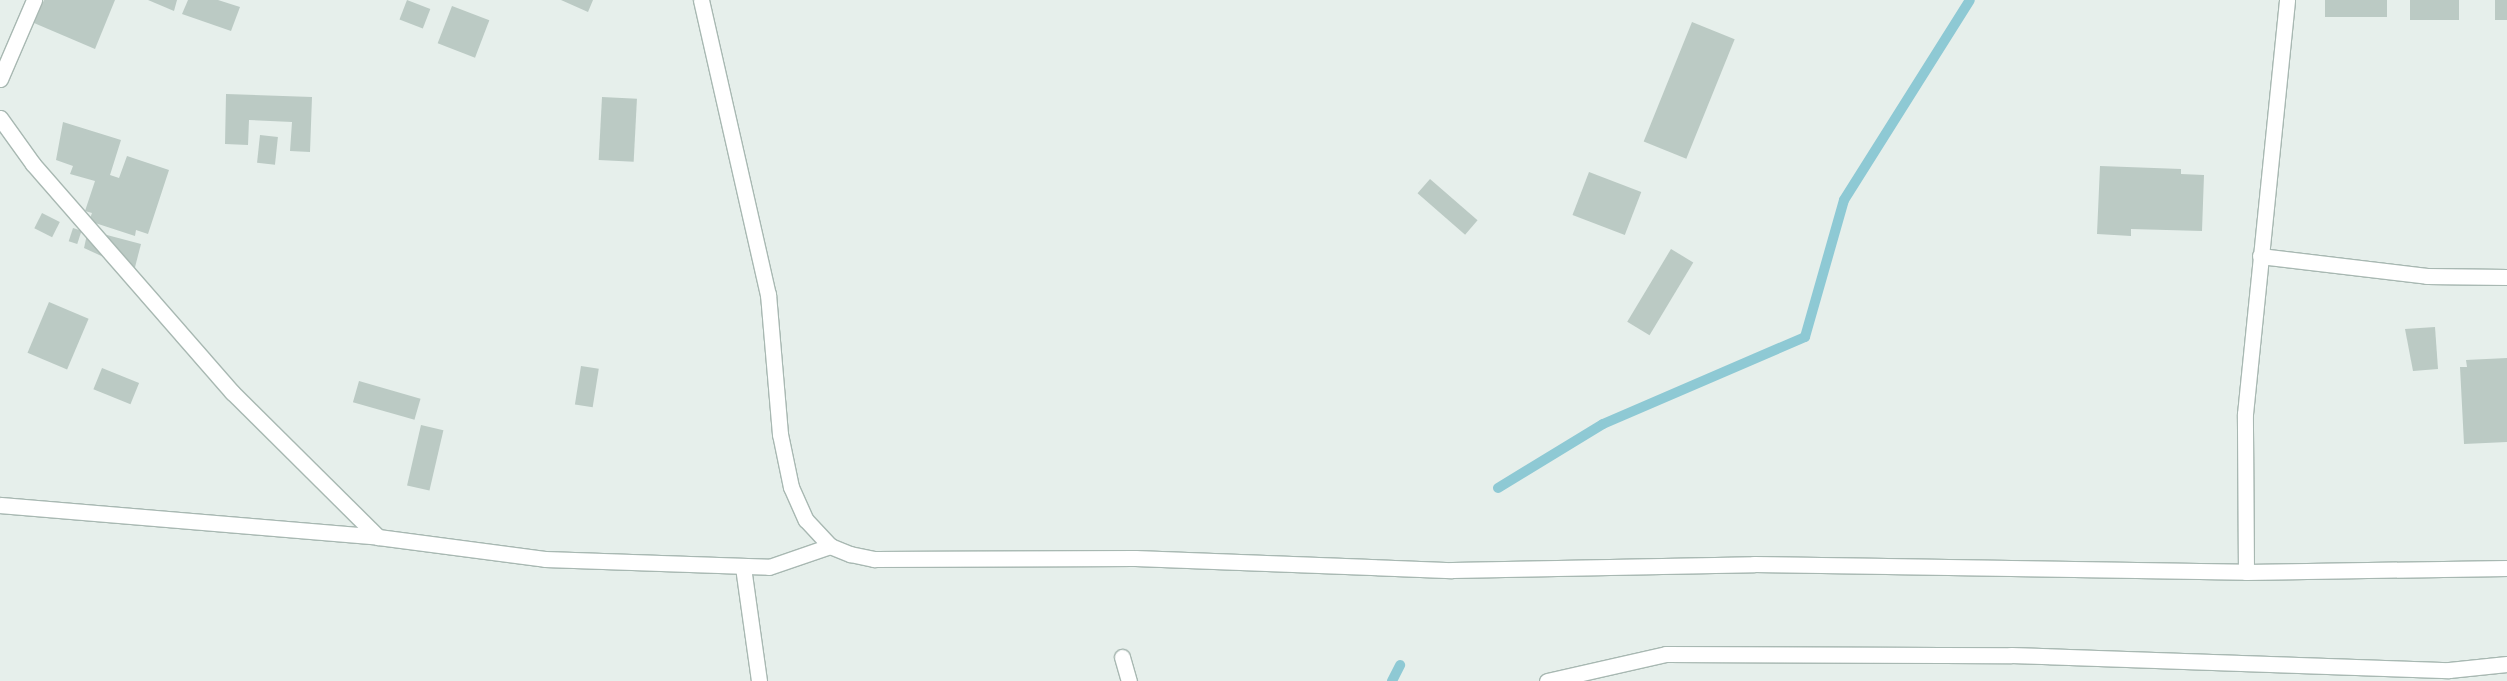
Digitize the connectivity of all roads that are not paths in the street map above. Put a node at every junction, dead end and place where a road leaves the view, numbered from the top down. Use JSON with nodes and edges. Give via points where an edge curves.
{"nodes":[{"id":1,"x":34,"y":0,"type":"edge"},
{"id":2,"x":701,"y":0,"type":"edge"},
{"id":3,"x":2287,"y":0,"type":"edge"},
{"id":4,"x":0,"y":79,"type":"edge"},
{"id":5,"x":0,"y":118,"type":"edge"},
{"id":6,"x":2260,"y":256,"type":"junction"},
{"id":7,"x":2507,"y":276,"type":"edge"},
{"id":8,"x":0,"y":505,"type":"edge"},
{"id":9,"x":378,"y":536,"type":"junction"},
{"id":10,"x":830,"y":546,"type":"junction"},
{"id":11,"x":743,"y":567,"type":"junction"},
{"id":12,"x":2507,"y":568,"type":"edge"},
{"id":13,"x":2246,"y":572,"type":"junction"},
{"id":14,"x":1122,"y":657,"type":"dead end"},
{"id":15,"x":2507,"y":664,"type":"edge"},
{"id":16,"x":759,"y":681,"type":"edge"},
{"id":17,"x":1129,"y":681,"type":"edge"},
{"id":18,"x":1547,"y":681,"type":"edge"}],
"edges":[{"from":1,"to":4,"type":"street"},
{"from":2,"to":10,"type":"street","via":[[768,294],[780,434],[791,487],[806,520]]},
{"from":3,"to":6,"type":"street"},
{"from":5,"to":9,"type":"street","via":[[34,164],[232,392]]},
{"from":6,"to":7,"type":"street","via":[[2426,276]]},
{"from":6,"to":13,"type":"street","via":[[2245,414]]},
{"from":8,"to":9,"type":"street"},
{"from":9,"to":11,"type":"street","via":[[545,559]]},
{"from":10,"to":11,"type":"street","via":[[769,568]]},
{"from":10,"to":13,"type":"street","via":[[874,558],[1135,558],[1452,570],[1754,564]]},
{"from":11,"to":16,"type":"street"},
{"from":12,"to":13,"type":"street"},
{"from":14,"to":17,"type":"street"},
{"from":15,"to":18,"type":"street","via":[[2449,670],[2011,655],[1666,654]]}]}
